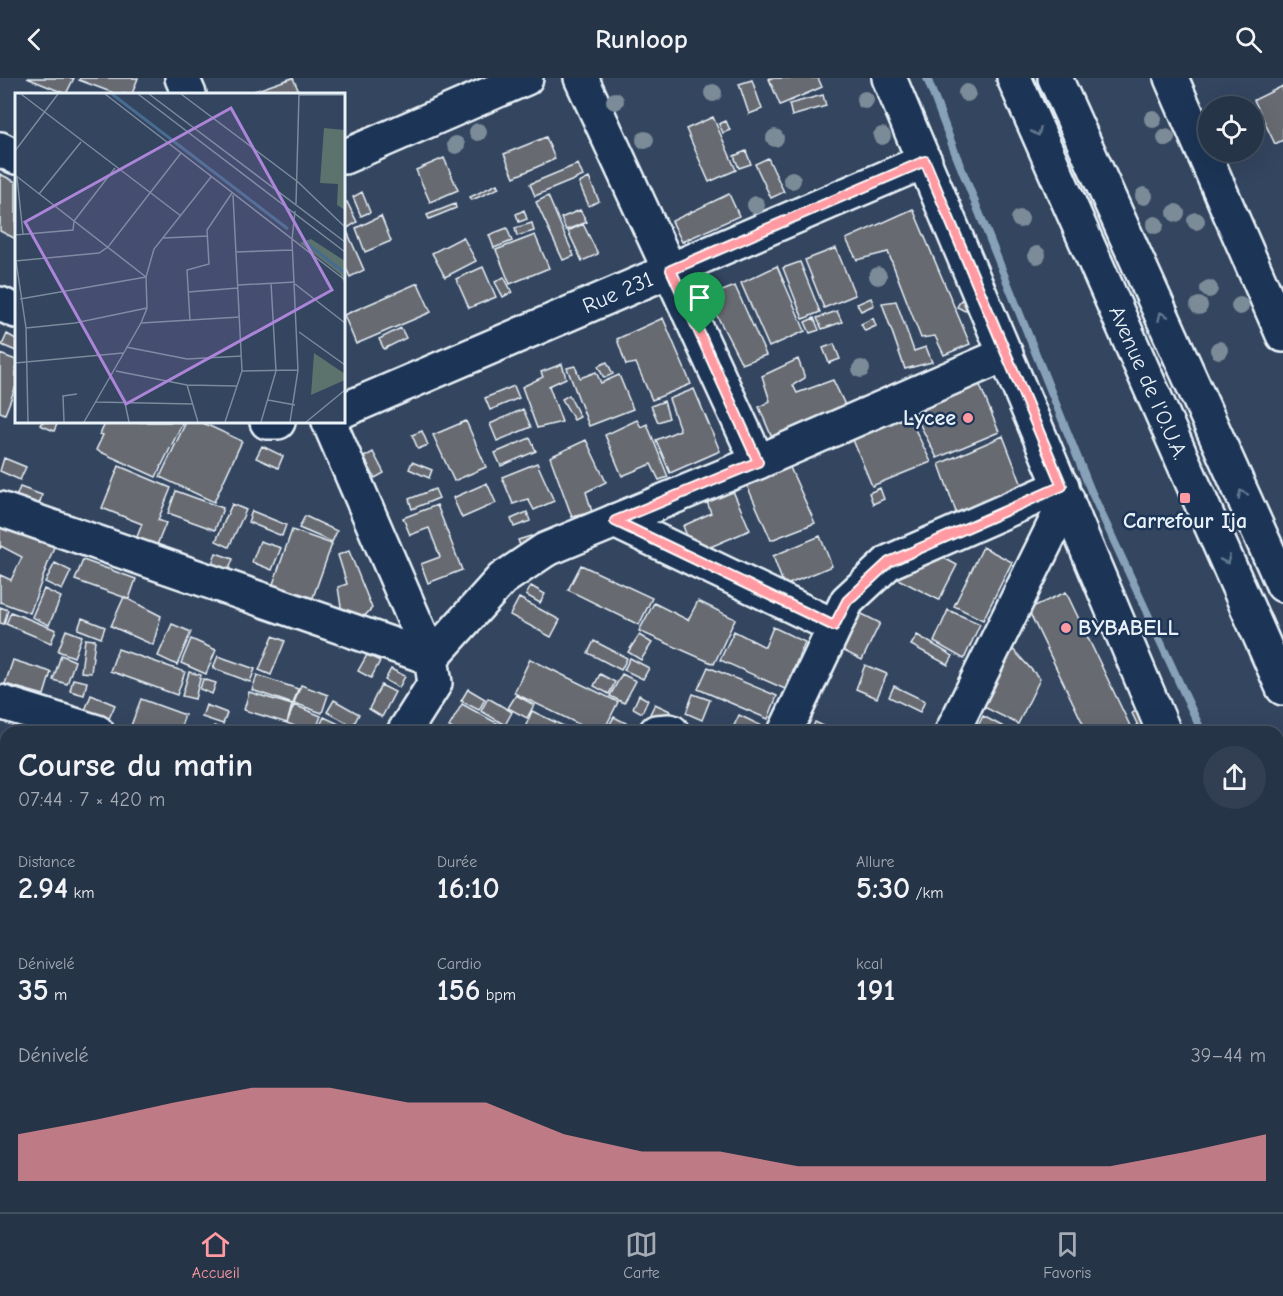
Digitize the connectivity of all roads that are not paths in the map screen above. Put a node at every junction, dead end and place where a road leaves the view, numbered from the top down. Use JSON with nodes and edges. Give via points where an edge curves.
{"nodes":[{"id":1,"x":182,"y":78,"type":"edge"},
{"id":2,"x":526,"y":78,"type":"edge"},
{"id":3,"x":581,"y":78,"type":"edge"},
{"id":4,"x":889,"y":78,"type":"edge"},
{"id":5,"x":1014,"y":78,"type":"edge"},
{"id":6,"x":1055,"y":78,"type":"edge"},
{"id":7,"x":1171,"y":78,"type":"edge"},
{"id":8,"x":189,"y":93,"type":"edge"},
{"id":9,"x":0,"y":149,"type":"edge"},
{"id":10,"x":15,"y":156,"type":"edge"},
{"id":11,"x":345,"y":157,"type":"edge"},
{"id":12,"x":925,"y":161,"type":"junction"},
{"id":13,"x":671,"y":270,"type":"junction"},
{"id":14,"x":0,"y":303,"type":"edge"},
{"id":15,"x":15,"y":310,"type":"edge"},
{"id":16,"x":1283,"y":335,"type":"edge"},
{"id":17,"x":1006,"y":354,"type":"junction"},
{"id":18,"x":345,"y":410,"type":"edge"},
{"id":19,"x":329,"y":423,"type":"edge"},
{"id":20,"x":758,"y":462,"type":"junction"},
{"id":21,"x":1064,"y":493,"type":"junction"},
{"id":22,"x":0,"y":509,"type":"edge"},
{"id":23,"x":615,"y":521,"type":"junction"},
{"id":24,"x":1283,"y":585,"type":"edge"},
{"id":25,"x":834,"y":626,"type":"junction"},
{"id":26,"x":431,"y":658,"type":"junction"},
{"id":27,"x":1283,"y":688,"type":"edge"},
{"id":28,"x":0,"y":702,"type":"edge"},
{"id":29,"x":78,"y":726,"type":"edge"},
{"id":30,"x":408,"y":726,"type":"edge"},
{"id":31,"x":788,"y":726,"type":"edge"},
{"id":32,"x":955,"y":726,"type":"edge"},
{"id":33,"x":1161,"y":726,"type":"edge"}],
"edges":[{"from":1,"to":8,"type":"main road"},
{"from":2,"to":11,"type":"main road"},
{"from":3,"to":13,"type":"main road"},
{"from":4,"to":12,"type":"main road"},
{"from":5,"to":27,"type":"main road","name":"Avenue de l'O.U.A.","one_way":true},
{"from":24,"to":6,"type":"main road","name":"Avenue de l'O.U.A.","one_way":true},
{"from":7,"to":16,"type":"main road"},
{"from":9,"to":10,"type":"main road"},
{"from":12,"to":13,"type":"main road","name":"Rue 231"},
{"from":12,"to":17,"type":"main road"},
{"from":13,"to":18,"type":"main road","name":"Rue 231"},
{"from":13,"to":20,"type":"main road"},
{"from":14,"to":15,"type":"main road"},
{"from":17,"to":20,"type":"main road"},
{"from":17,"to":21,"type":"main road"},
{"from":19,"to":26,"type":"main road"},
{"from":20,"to":23,"type":"main road"},
{"from":21,"to":25,"type":"main road","via":[[889,562],[847,601]]},
{"from":21,"to":32,"type":"main road"},
{"from":21,"to":33,"type":"main road"},
{"from":22,"to":26,"type":"main road"},
{"from":23,"to":25,"type":"main road"},
{"from":23,"to":26,"type":"main road","via":[[544,550],[502,579]]},
{"from":25,"to":31,"type":"main road"},
{"from":26,"to":30,"type":"main road","via":[[435,682]]},
{"from":28,"to":29,"type":"main road"}]}
